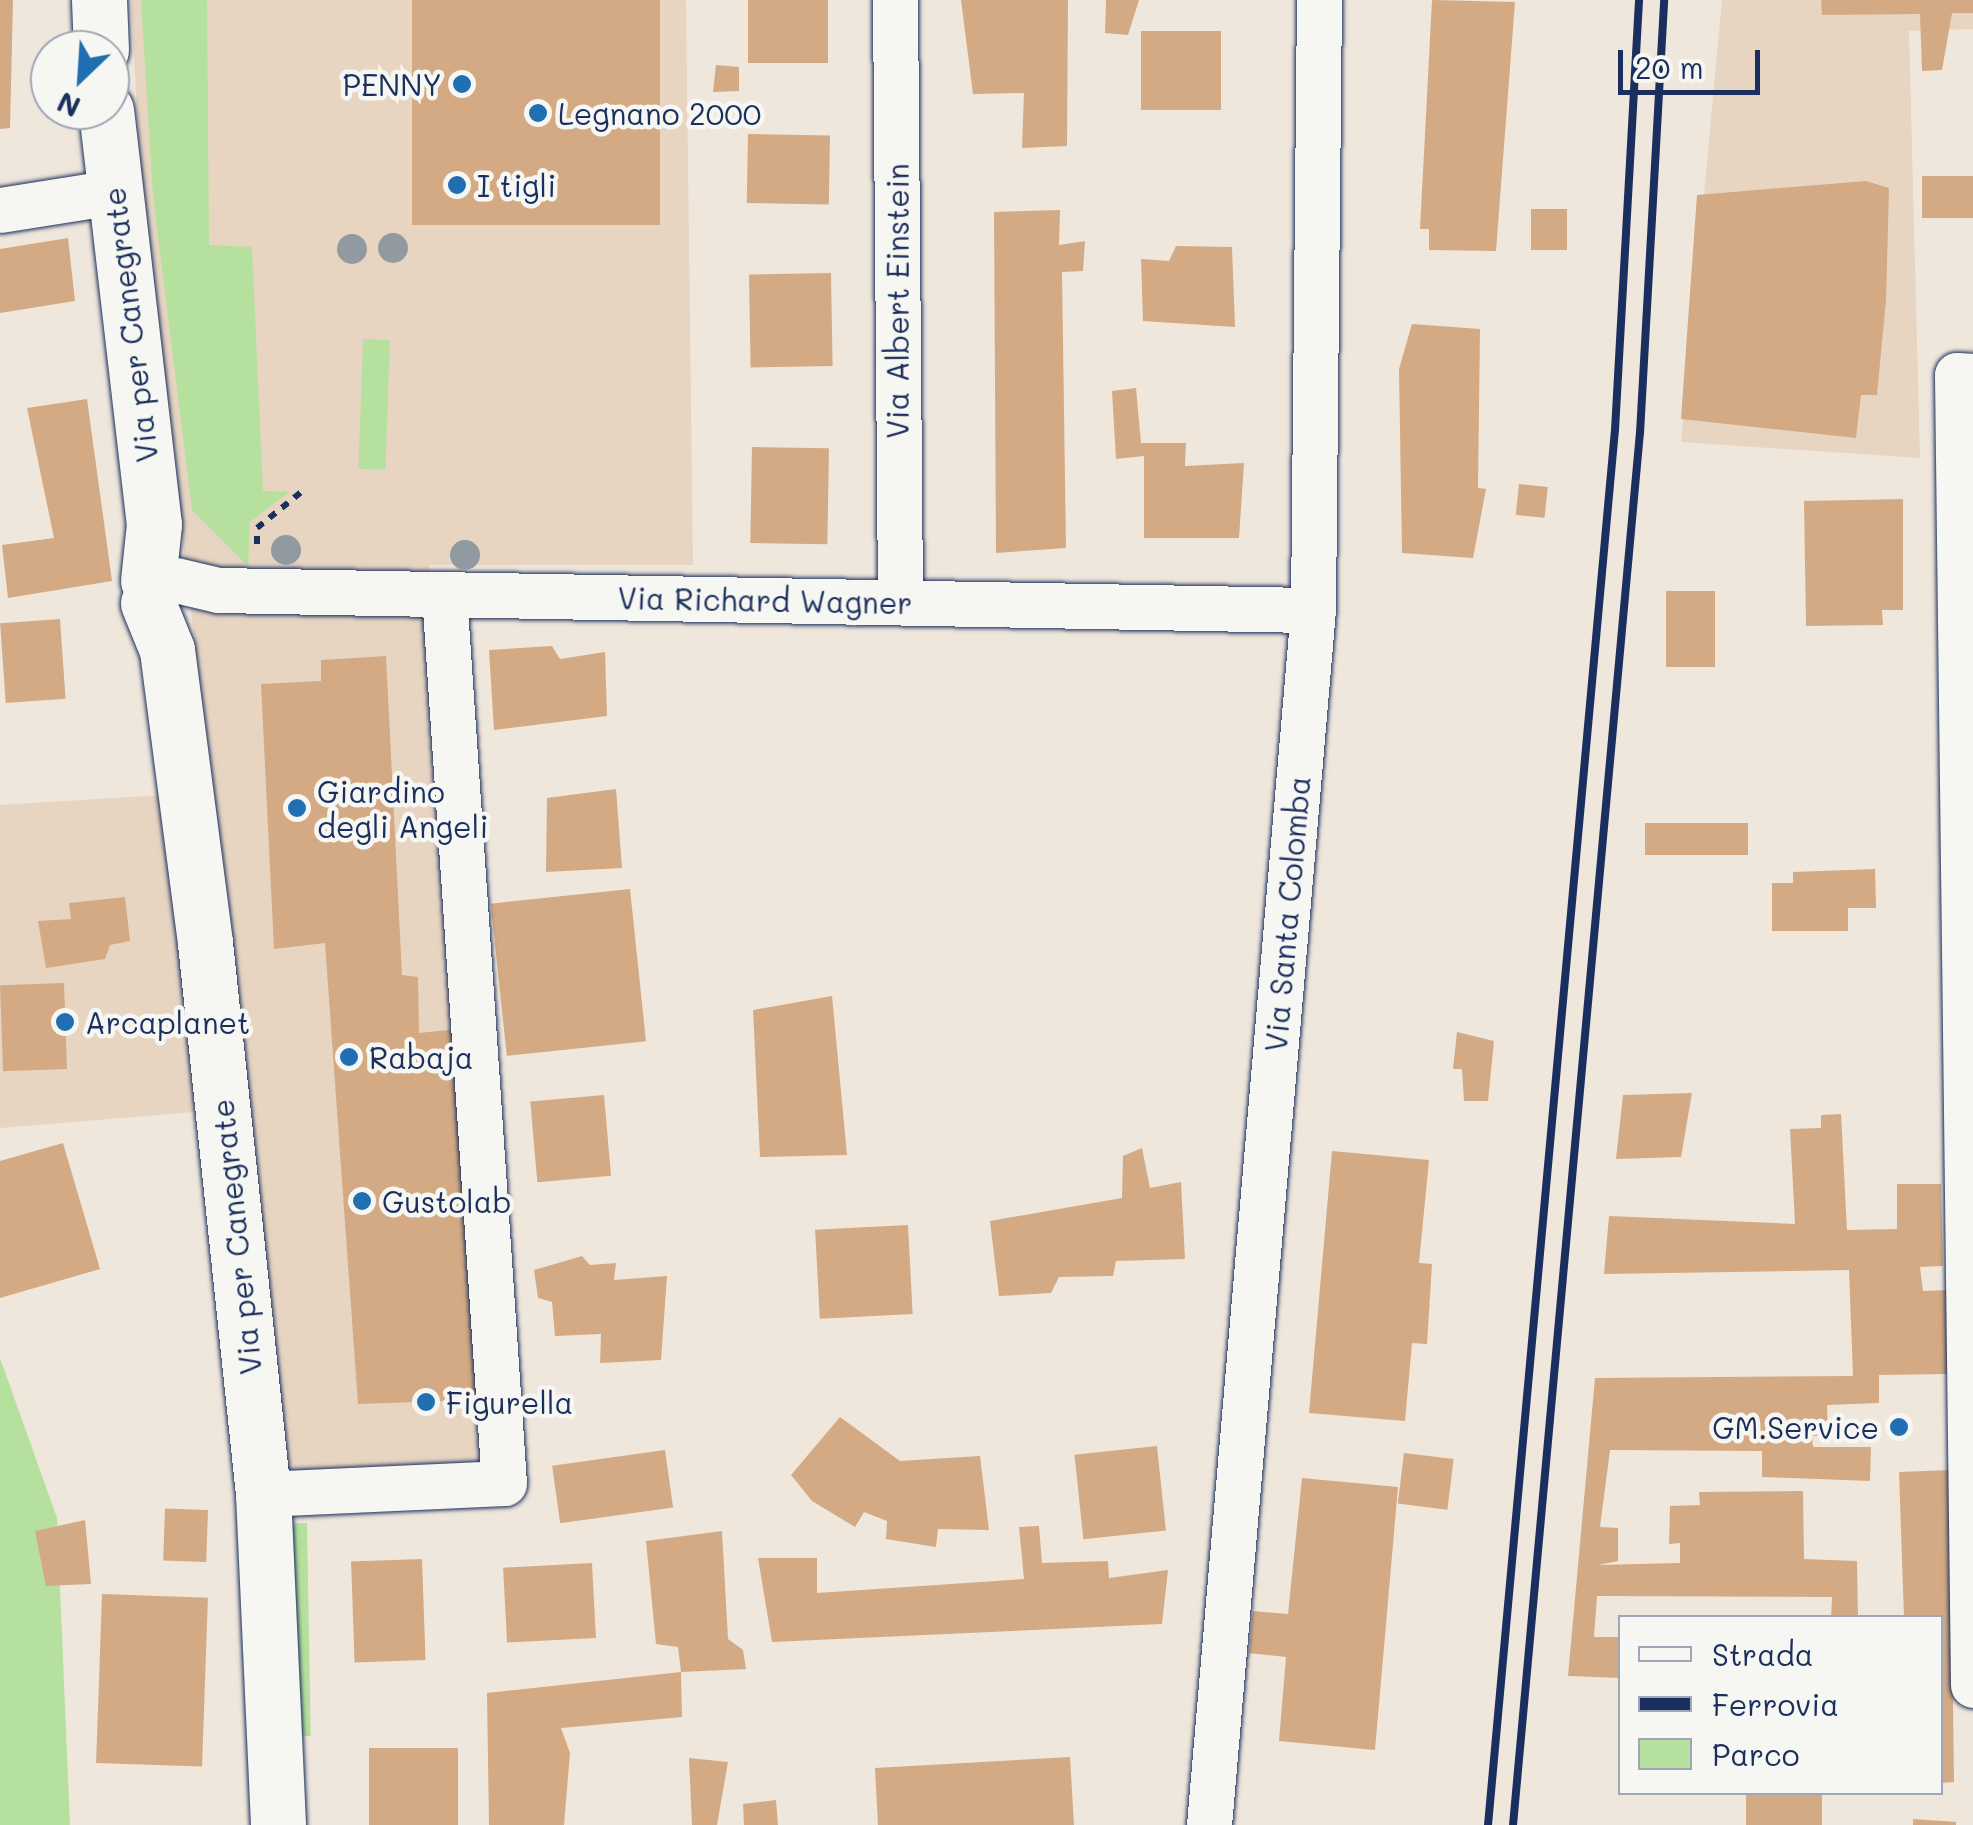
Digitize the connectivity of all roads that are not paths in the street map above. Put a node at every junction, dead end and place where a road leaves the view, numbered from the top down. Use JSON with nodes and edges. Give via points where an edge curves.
{"nodes":[{"id":1,"x":99,"y":0,"type":"edge"},
{"id":2,"x":895,"y":0,"type":"edge"},
{"id":3,"x":1319,"y":0,"type":"edge"},
{"id":4,"x":100,"y":30,"type":"edge"},
{"id":5,"x":108,"y":130,"type":"edge"},
{"id":6,"x":114,"y":192,"type":"junction"},
{"id":7,"x":0,"y":210,"type":"edge"},
{"id":8,"x":1965,"y":376,"type":"edge"},
{"id":9,"x":179,"y":592,"type":"junction"},
{"id":10,"x":444,"y":594,"type":"junction"},
{"id":11,"x":900,"y":602,"type":"junction"},
{"id":12,"x":1312,"y":610,"type":"junction"},
{"id":13,"x":1970,"y":885,"type":"edge"},
{"id":14,"x":263,"y":1494,"type":"junction"},
{"id":15,"x":1973,"y":1685,"type":"edge"},
{"id":16,"x":278,"y":1825,"type":"edge"},
{"id":17,"x":1209,"y":1825,"type":"edge"}],
"edges":[{"from":1,"to":4,"type":"street"},
{"from":2,"to":11,"type":"street","name":"Via Albert Einstein"},
{"from":3,"to":12,"type":"street","name":"Via Santa Colomba"},
{"from":5,"to":6,"type":"street","name":"Via per Canegrate"},
{"from":6,"to":7,"type":"street"},
{"from":6,"to":9,"type":"street","name":"Via per Canegrate"},
{"from":8,"to":13,"type":"street"},
{"from":9,"to":10,"type":"street","name":"Via Richard Wagner"},
{"from":9,"to":14,"type":"street","name":"Via per Canegrate"},
{"from":10,"to":11,"type":"street","name":"Via Richard Wagner"},
{"from":10,"to":14,"type":"street","via":[[504,1484]]},
{"from":11,"to":12,"type":"street","name":"Via Richard Wagner"},
{"from":12,"to":17,"type":"street","name":"Via Santa Colomba"},
{"from":13,"to":15,"type":"street"},
{"from":14,"to":16,"type":"street","name":"Via per Canegrate"}]}
